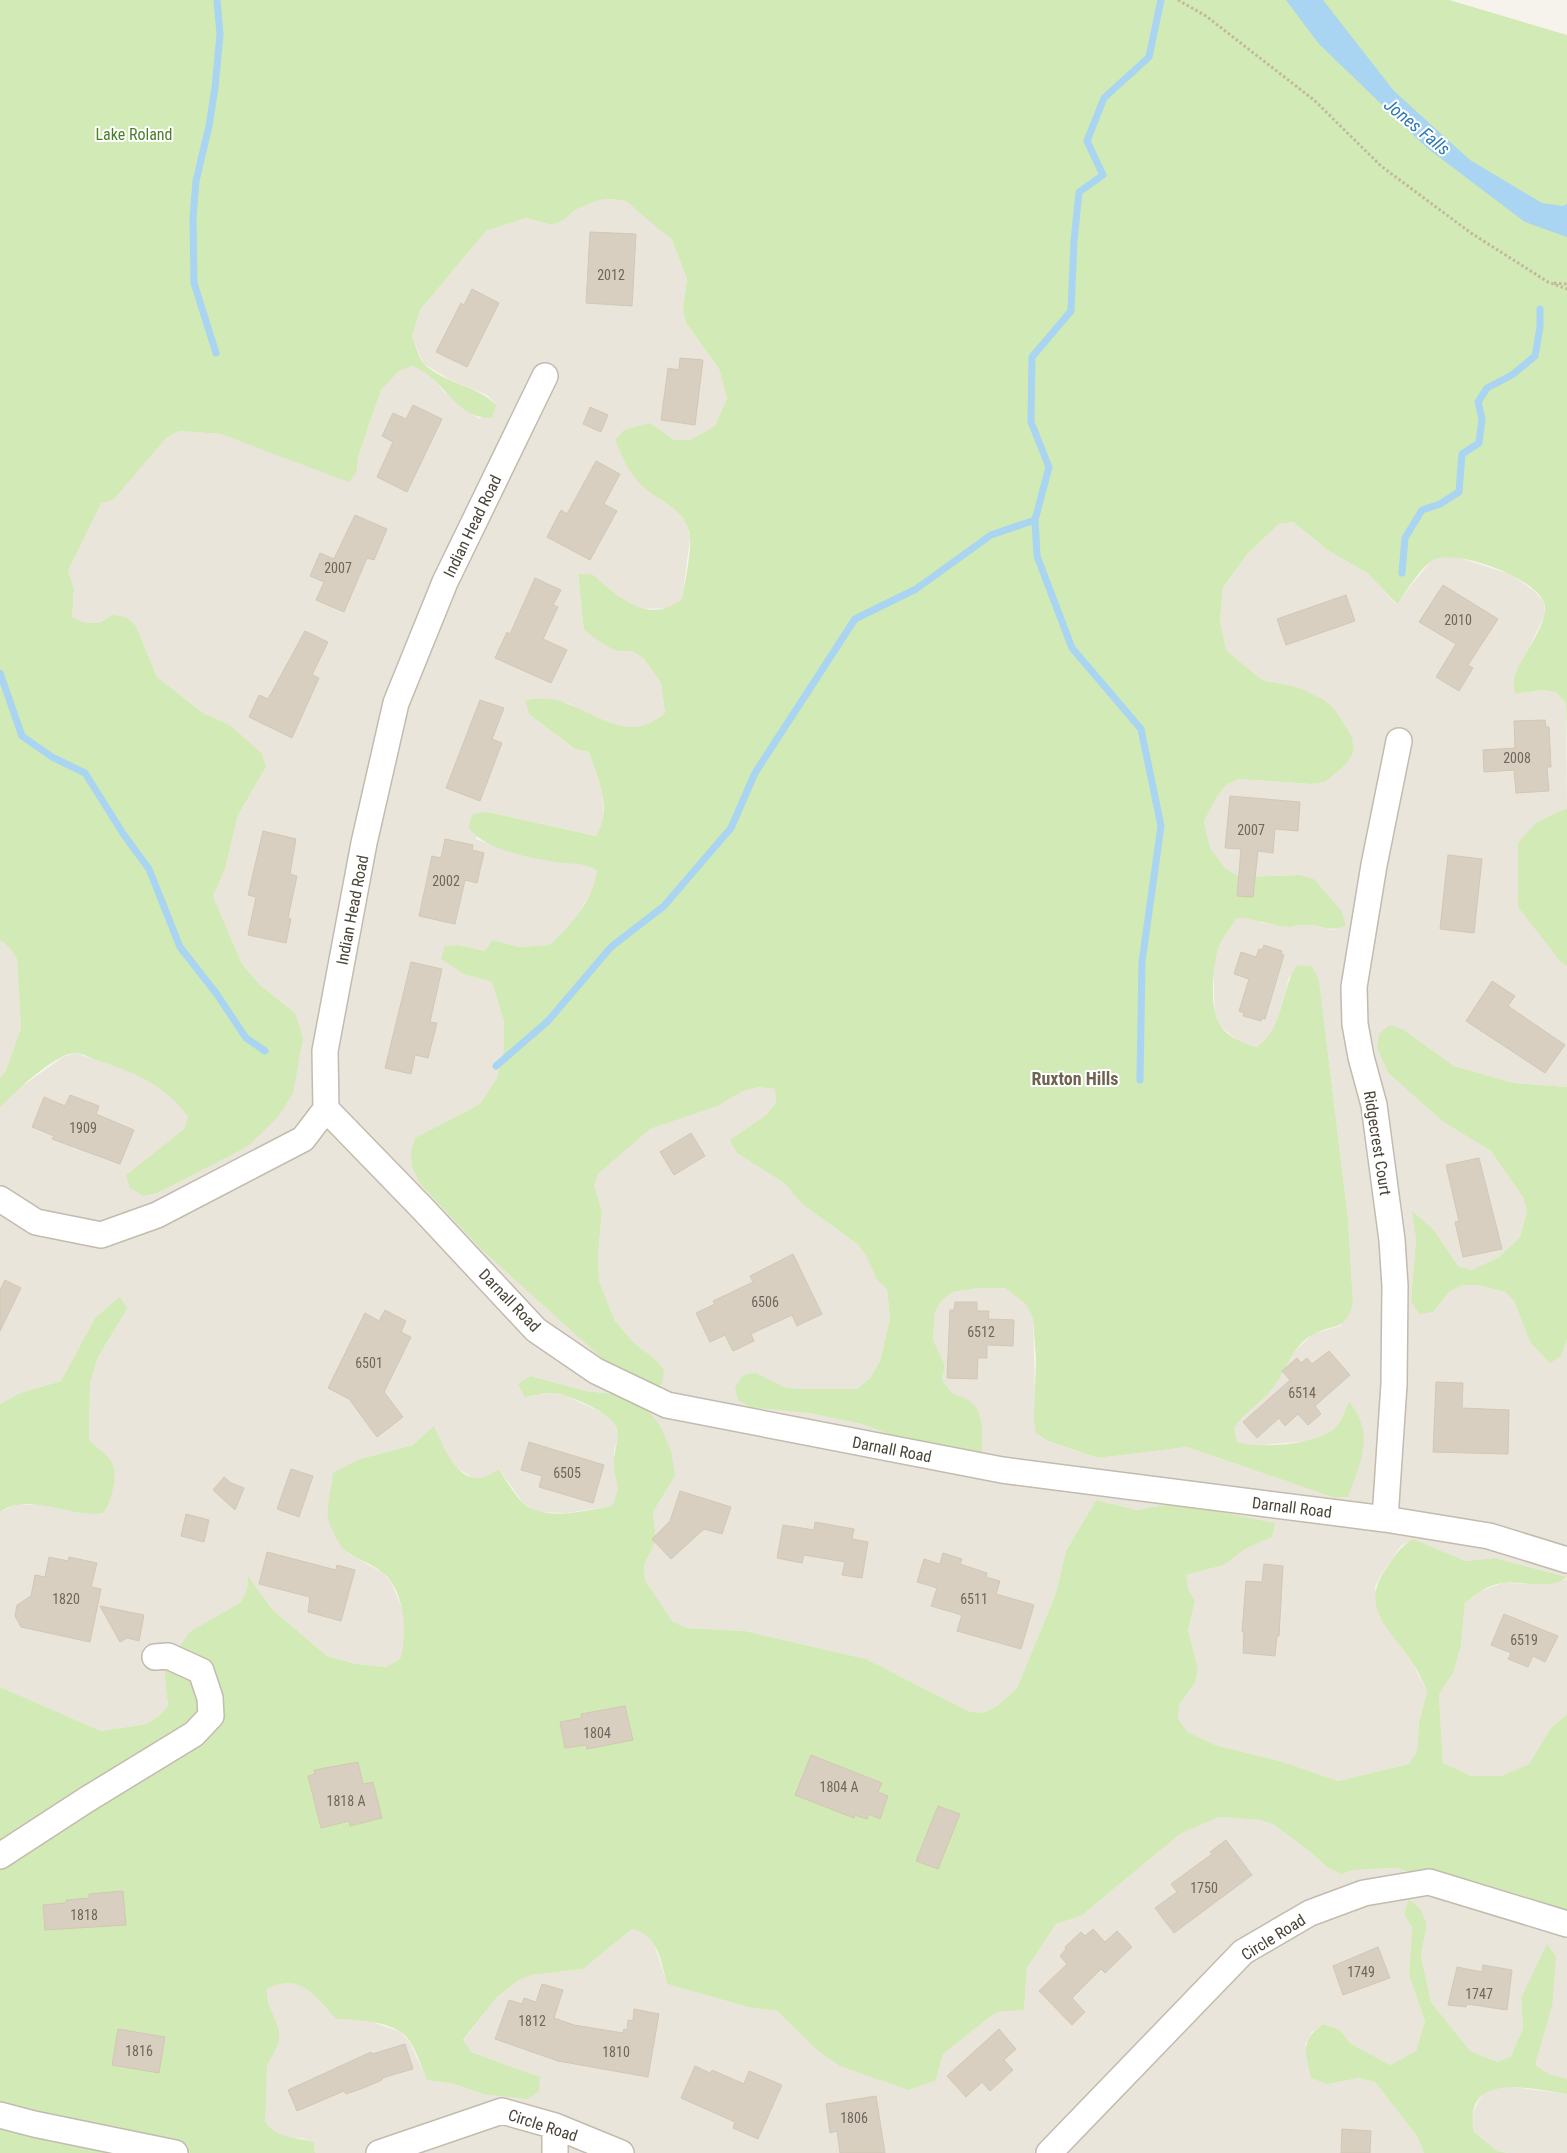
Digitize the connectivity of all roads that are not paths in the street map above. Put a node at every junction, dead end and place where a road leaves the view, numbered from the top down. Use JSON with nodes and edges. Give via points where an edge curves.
{"nodes":[{"id":1,"x":545,"y":376,"type":"dead end"},
{"id":2,"x":1399,"y":741,"type":"dead end"},
{"id":3,"x":326,"y":1109,"type":"junction"},
{"id":4,"x":0,"y":1198,"type":"edge"},
{"id":5,"x":1385,"y":1519,"type":"junction"},
{"id":6,"x":1567,"y":1560,"type":"edge"},
{"id":7,"x":155,"y":1656,"type":"dead end"},
{"id":8,"x":0,"y":1856,"type":"edge"},
{"id":9,"x":1567,"y":1924,"type":"edge"},
{"id":10,"x":0,"y":2115,"type":"edge"},
{"id":11,"x":555,"y":2126,"type":"junction"},
{"id":12,"x":174,"y":2153,"type":"edge"},
{"id":13,"x":379,"y":2153,"type":"edge"},
{"id":14,"x":555,"y":2153,"type":"edge"},
{"id":15,"x":621,"y":2153,"type":"edge"},
{"id":16,"x":1049,"y":2153,"type":"edge"}],
"edges":[{"from":1,"to":3,"type":"street","name":"Indian Head Road","via":[[445,582],[396,703],[364,843],[326,1051]]},
{"from":2,"to":5,"type":"street","name":"Ridgecrest Court","via":[[1354,987],[1355,1024],[1374,1105],[1395,1277],[1394,1384]]},
{"from":3,"to":4,"type":"street","via":[[303,1139],[157,1215],[101,1235],[36,1222]]},
{"from":3,"to":5,"type":"street","name":"Darnall Road","via":[[536,1330],[596,1371],[667,1406],[1002,1470]]},
{"from":5,"to":6,"type":"street","name":"Darnall Road","via":[[1490,1536]]},
{"from":7,"to":8,"type":"street","via":[[168,1656],[201,1671],[210,1698],[211,1716],[194,1734]]},
{"from":9,"to":16,"type":"street","name":"Circle Road","via":[[1429,1882],[1364,1893],[1310,1913],[1243,1952]]},
{"from":10,"to":12,"type":"street"},
{"from":11,"to":13,"type":"street","name":"Circle Road","via":[[502,2111]]},
{"from":11,"to":14,"type":"street"},
{"from":11,"to":15,"type":"street","name":"Circle Road"}]}
